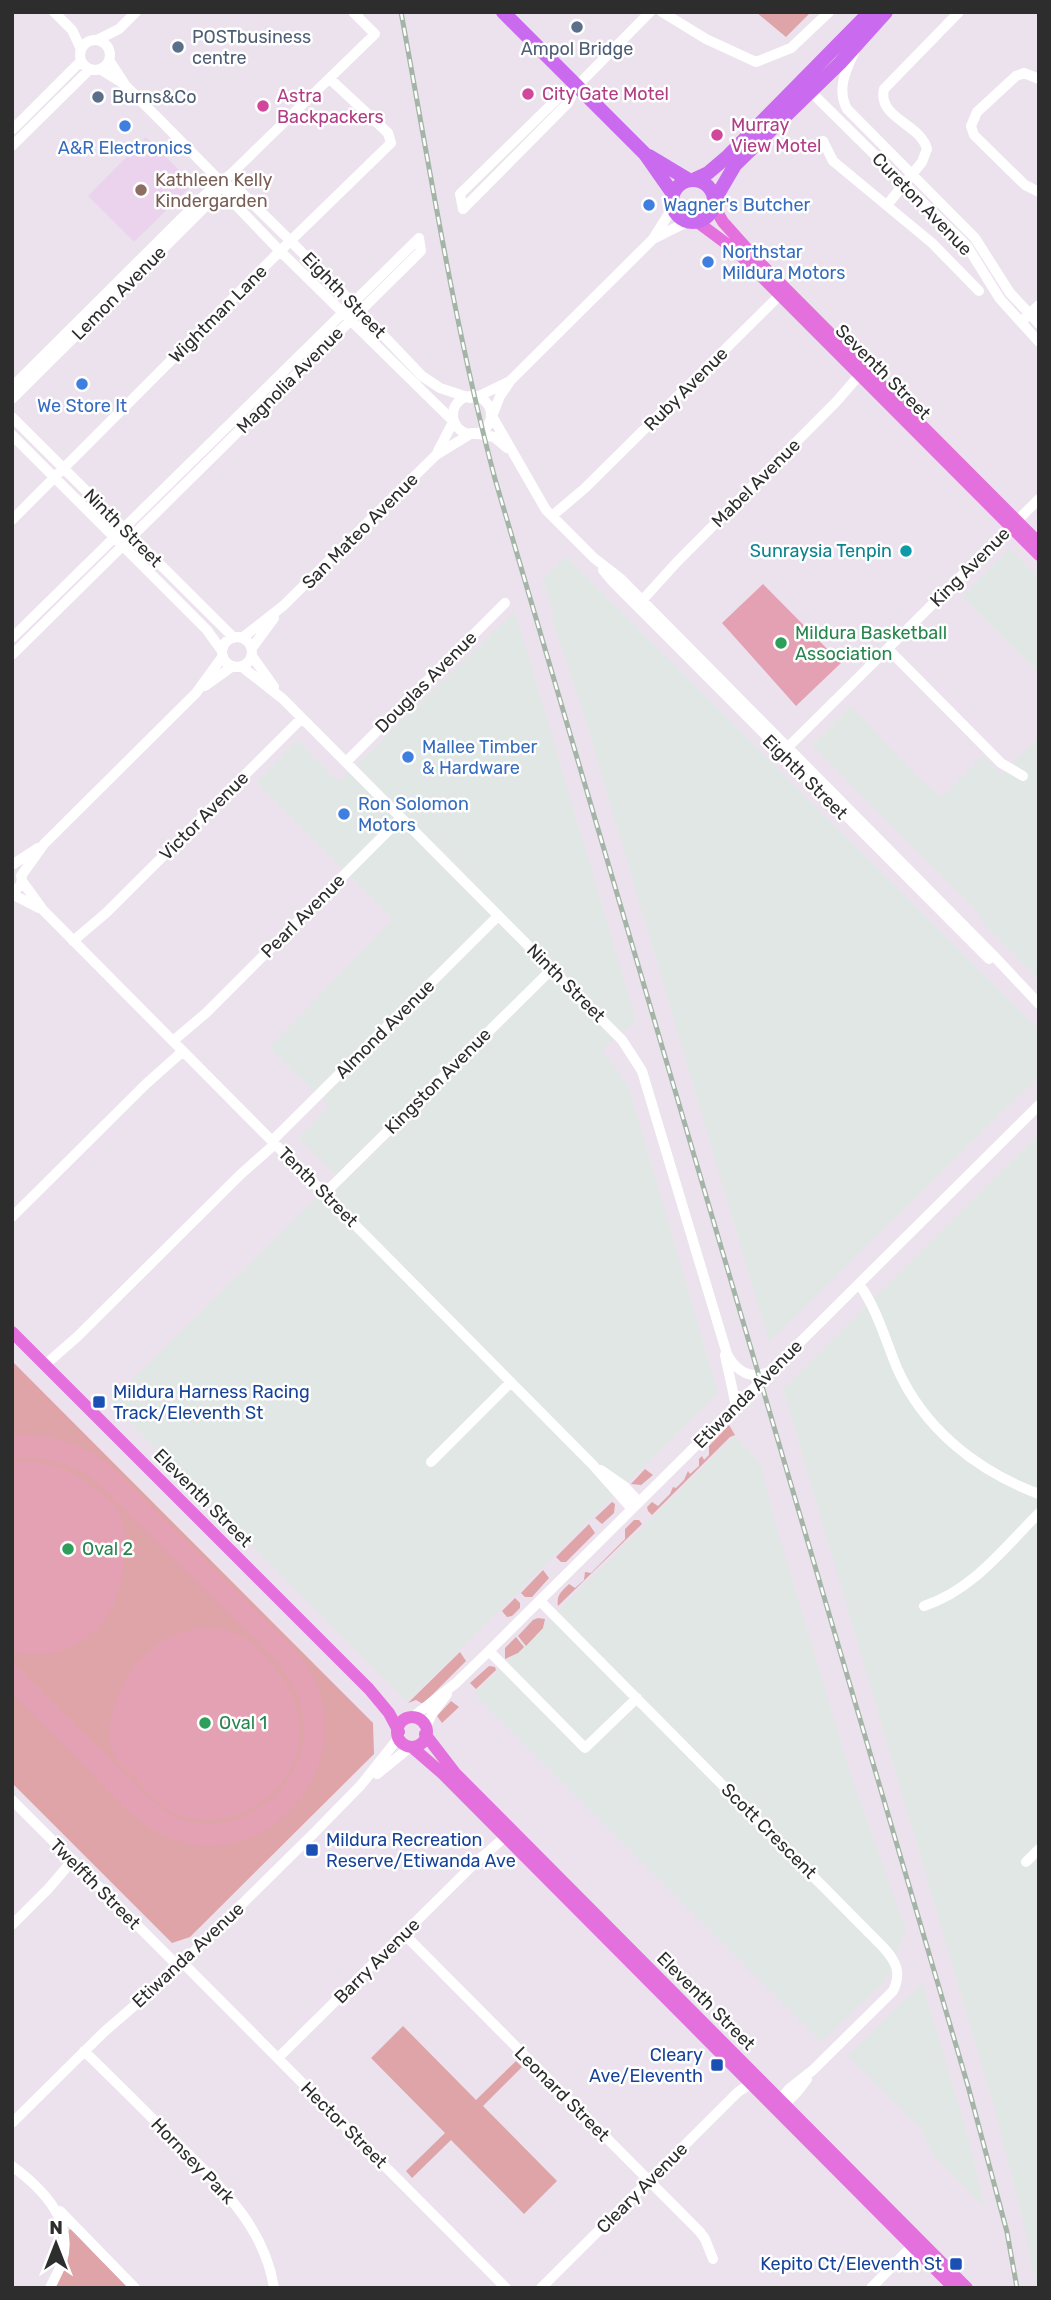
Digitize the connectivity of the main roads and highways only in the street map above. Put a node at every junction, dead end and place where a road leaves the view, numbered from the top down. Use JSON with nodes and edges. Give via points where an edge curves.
{"nodes":[{"id":1,"x":503,"y":12,"type":"edge"},
{"id":2,"x":870,"y":12,"type":"edge"},
{"id":3,"x":886,"y":12,"type":"edge"},
{"id":4,"x":645,"y":154,"type":"junction"},
{"id":5,"x":692,"y":180,"type":"junction"},
{"id":6,"x":673,"y":201,"type":"junction"},
{"id":7,"x":713,"y":203,"type":"junction"},
{"id":8,"x":692,"y":221,"type":"junction"},
{"id":9,"x":782,"y":292,"type":"junction"},
{"id":10,"x":1014,"y":524,"type":"junction"},
{"id":11,"x":1039,"y":543,"type":"edge"},
{"id":12,"x":1039,"y":555,"type":"edge"},
{"id":13,"x":12,"y":1332,"type":"edge"},
{"id":14,"x":369,"y":1689,"type":"junction"},
{"id":15,"x":412,"y":1717,"type":"junction"},
{"id":16,"x":425,"y":1732,"type":"junction"},
{"id":17,"x":399,"y":1734,"type":"junction"},
{"id":18,"x":411,"y":1748,"type":"junction"},
{"id":19,"x":506,"y":1833,"type":"junction"},
{"id":20,"x":915,"y":2243,"type":"junction"},
{"id":21,"x":954,"y":2288,"type":"edge"},
{"id":22,"x":967,"y":2288,"type":"edge"}],
"edges":[{"from":1,"to":4,"type":"highway"},
{"from":2,"to":5,"type":"highway","via":[[728,156]]},
{"from":3,"to":7,"type":"highway","via":[[735,165]]},
{"from":4,"to":5,"type":"highway"},
{"from":4,"to":6,"type":"highway"},
{"from":5,"to":6,"type":"highway","via":[[677,187]]},
{"from":5,"to":7,"type":"highway","via":[[708,186]]},
{"from":6,"to":8,"type":"highway","via":[[676,214]]},
{"from":7,"to":8,"type":"highway","via":[[706,217]]},
{"from":7,"to":9,"type":"main road","name":"Seventh Street"},
{"from":8,"to":9,"type":"main road","name":"Seventh Street","via":[[735,250]]},
{"from":9,"to":10,"type":"main road","name":"Seventh Street"},
{"from":10,"to":11,"type":"main road","name":"Seventh Street"},
{"from":10,"to":12,"type":"main road","name":"Seventh Street"},
{"from":13,"to":14,"type":"main road","name":"Eleventh Street"},
{"from":14,"to":15,"type":"main road","name":"Eleventh Street"},
{"from":14,"to":17,"type":"main road","name":"Eleventh Street"},
{"from":15,"to":16,"type":"main road","via":[[421,1721]]},
{"from":15,"to":17,"type":"main road","via":[[400,1724]]},
{"from":16,"to":18,"type":"main road","via":[[424,1742]]},
{"from":16,"to":19,"type":"main road","name":"Eleventh Street"},
{"from":17,"to":18,"type":"main road"},
{"from":18,"to":19,"type":"main road","name":"Eleventh Street"},
{"from":19,"to":20,"type":"main road","name":"Eleventh Street"},
{"from":20,"to":21,"type":"main road","name":"Eleventh Street"},
{"from":20,"to":22,"type":"main road","name":"Eleventh Street"}]}
